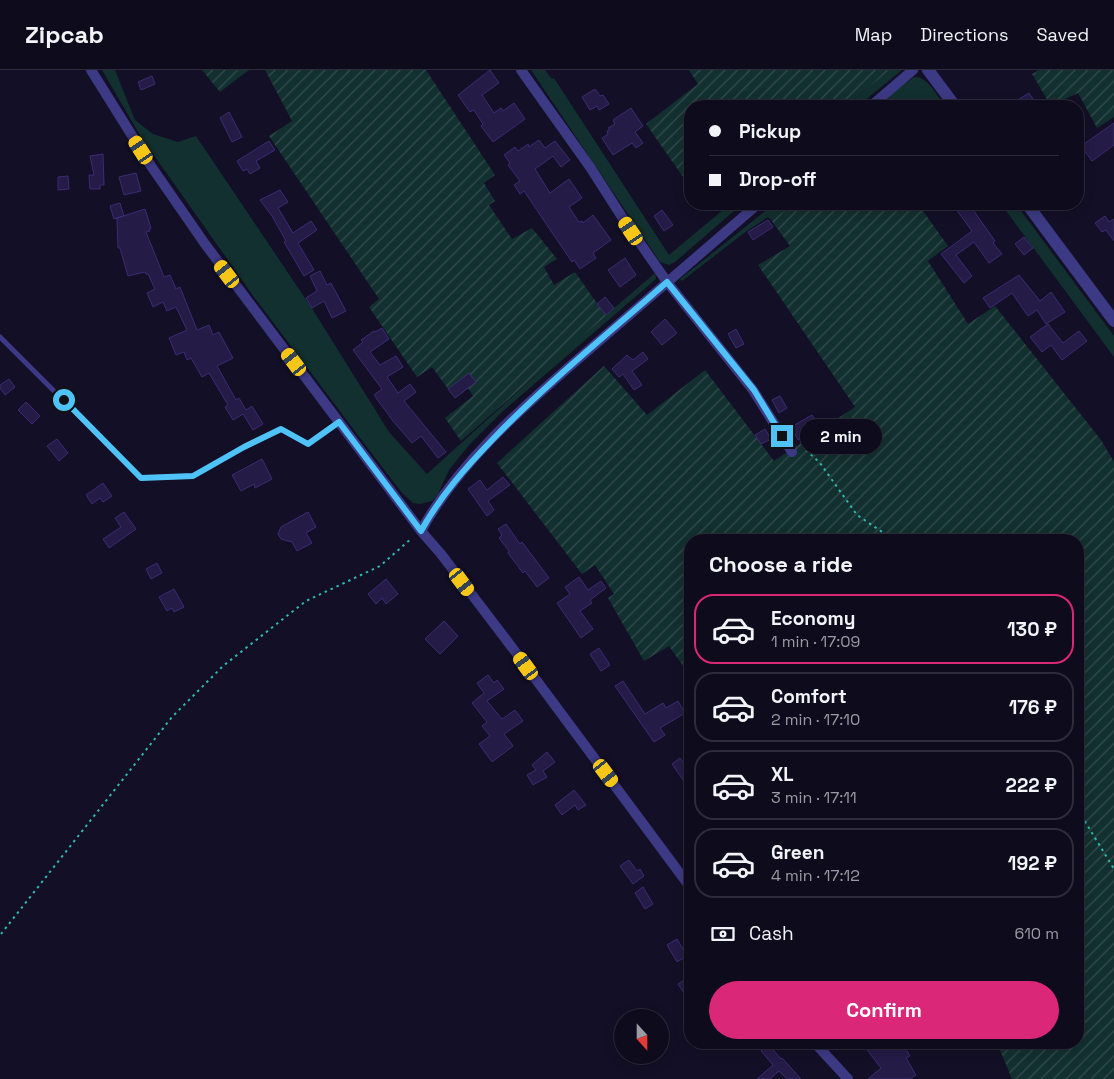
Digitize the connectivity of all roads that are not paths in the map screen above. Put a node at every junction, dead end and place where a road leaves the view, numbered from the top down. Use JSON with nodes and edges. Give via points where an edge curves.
{"nodes":[{"id":1,"x":91,"y":70,"type":"edge"},
{"id":2,"x":521,"y":70,"type":"edge"},
{"id":3,"x":913,"y":70,"type":"edge"},
{"id":4,"x":928,"y":70,"type":"edge"},
{"id":5,"x":878,"y":100,"type":"edge"},
{"id":6,"x":950,"y":100,"type":"edge"},
{"id":7,"x":751,"y":210,"type":"edge"},
{"id":8,"x":1031,"y":210,"type":"edge"},
{"id":9,"x":667,"y":282,"type":"junction"},
{"id":10,"x":1114,"y":321,"type":"edge"},
{"id":11,"x":0,"y":337,"type":"edge"},
{"id":12,"x":339,"y":422,"type":"junction"},
{"id":13,"x":792,"y":452,"type":"dead end"},
{"id":14,"x":421,"y":531,"type":"junction"},
{"id":15,"x":684,"y":879,"type":"edge"},
{"id":16,"x":820,"y":1049,"type":"edge"},
{"id":17,"x":848,"y":1079,"type":"edge"}],
"edges":[{"from":1,"to":12,"type":"street","via":[[205,244]]},
{"from":2,"to":9,"type":"street"},
{"from":3,"to":5,"type":"street"},
{"from":4,"to":6,"type":"street"},
{"from":7,"to":9,"type":"street"},
{"from":8,"to":10,"type":"street"},
{"from":9,"to":13,"type":"street","via":[[754,390]]},
{"from":9,"to":14,"type":"street","via":[[524,407],[464,469],[435,506]]},
{"from":11,"to":12,"type":"lane","via":[[141,478],[193,476],[281,429],[308,444]]},
{"from":12,"to":14,"type":"street"},
{"from":14,"to":15,"type":"street"},
{"from":16,"to":17,"type":"street"}]}
